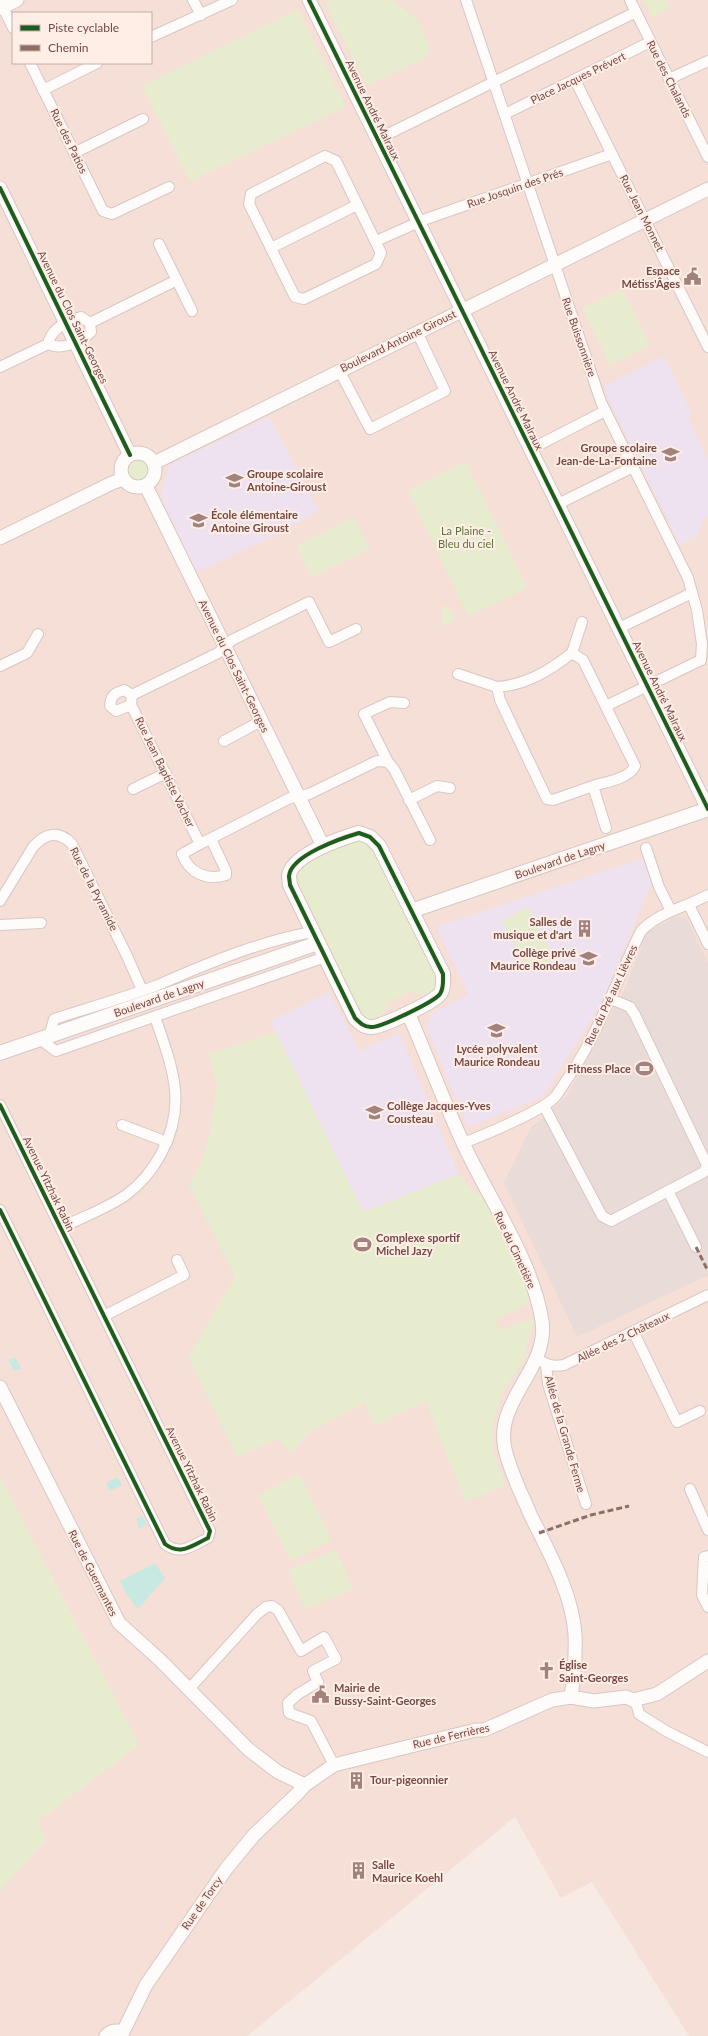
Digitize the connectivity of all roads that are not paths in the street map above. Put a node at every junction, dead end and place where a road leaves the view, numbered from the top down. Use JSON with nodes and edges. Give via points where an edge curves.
{"nodes":[{"id":1,"x":17,"y":0,"type":"edge"},
{"id":2,"x":193,"y":0,"type":"edge"},
{"id":3,"x":232,"y":0,"type":"edge"},
{"id":4,"x":309,"y":0,"type":"edge"},
{"id":5,"x":466,"y":0,"type":"edge"},
{"id":6,"x":630,"y":0,"type":"edge"},
{"id":7,"x":1,"y":5,"type":"edge"},
{"id":8,"x":636,"y":12,"type":"junction"},
{"id":9,"x":200,"y":15,"type":"junction"},
{"id":10,"x":12,"y":26,"type":"edge"},
{"id":11,"x":152,"y":37,"type":"edge"},
{"id":12,"x":650,"y":42,"type":"junction"},
{"id":13,"x":708,"y":61,"type":"edge"},
{"id":14,"x":30,"y":64,"type":"edge"},
{"id":15,"x":95,"y":64,"type":"edge"},
{"id":16,"x":669,"y":79,"type":"junction"},
{"id":17,"x":575,"y":80,"type":"junction"},
{"id":18,"x":494,"y":81,"type":"junction"},
{"id":19,"x":43,"y":90,"type":"junction"},
{"id":20,"x":505,"y":114,"type":"junction"},
{"id":21,"x":143,"y":119,"type":"dead end"},
{"id":22,"x":378,"y":139,"type":"junction"},
{"id":23,"x":74,"y":153,"type":"junction"},
{"id":24,"x":612,"y":154,"type":"junction"},
{"id":25,"x":708,"y":157,"type":"edge"},
{"id":26,"x":528,"y":184,"type":"junction"},
{"id":27,"x":169,"y":187,"type":"dead end"},
{"id":28,"x":0,"y":188,"type":"edge"},
{"id":29,"x":708,"y":189,"type":"edge"},
{"id":30,"x":358,"y":205,"type":"junction"},
{"id":31,"x":645,"y":219,"type":"junction"},
{"id":32,"x":418,"y":222,"type":"junction"},
{"id":33,"x":376,"y":241,"type":"junction"},
{"id":34,"x":159,"y":244,"type":"dead end"},
{"id":35,"x":271,"y":248,"type":"junction"},
{"id":36,"x":554,"y":266,"type":"junction"},
{"id":37,"x":177,"y":280,"type":"junction"},
{"id":38,"x":462,"y":310,"type":"junction"},
{"id":39,"x":192,"y":311,"type":"dead end"},
{"id":40,"x":66,"y":323,"type":"junction"},
{"id":41,"x":90,"y":323,"type":"junction"},
{"id":42,"x":417,"y":332,"type":"junction"},
{"id":43,"x":76,"y":342,"type":"junction"},
{"id":44,"x":48,"y":344,"type":"junction"},
{"id":45,"x":708,"y":347,"type":"edge"},
{"id":46,"x":0,"y":367,"type":"edge"},
{"id":47,"x":339,"y":370,"type":"junction"},
{"id":48,"x":605,"y":411,"type":"junction"},
{"id":49,"x":530,"y":449,"type":"junction"},
{"id":50,"x":130,"y":455,"type":"junction"},
{"id":51,"x":154,"y":463,"type":"junction"},
{"id":52,"x":633,"y":467,"type":"junction"},
{"id":53,"x":123,"y":480,"type":"junction"},
{"id":54,"x":146,"y":486,"type":"junction"},
{"id":55,"x":558,"y":504,"type":"junction"},
{"id":56,"x":0,"y":538,"type":"edge"},
{"id":57,"x":692,"y":593,"type":"junction"},
{"id":58,"x":582,"y":622,"type":"dead end"},
{"id":59,"x":619,"y":628,"type":"junction"},
{"id":60,"x":356,"y":629,"type":"dead end"},
{"id":61,"x":38,"y":634,"type":"dead end"},
{"id":62,"x":225,"y":647,"type":"junction"},
{"id":63,"x":572,"y":653,"type":"junction"},
{"id":64,"x":704,"y":661,"type":"edge"},
{"id":65,"x":0,"y":666,"type":"edge"},
{"id":66,"x":458,"y":674,"type":"dead end"},
{"id":67,"x":647,"y":686,"type":"junction"},
{"id":68,"x":497,"y":687,"type":"junction"},
{"id":69,"x":404,"y":703,"type":"dead end"},
{"id":70,"x":606,"y":706,"type":"junction"},
{"id":71,"x":261,"y":721,"type":"junction"},
{"id":72,"x":224,"y":741,"type":"dead end"},
{"id":73,"x":388,"y":762,"type":"junction"},
{"id":74,"x":166,"y":773,"type":"junction"},
{"id":75,"x":593,"y":786,"type":"junction"},
{"id":76,"x":450,"y":788,"type":"dead end"},
{"id":77,"x":133,"y":789,"type":"dead end"},
{"id":78,"x":299,"y":796,"type":"junction"},
{"id":79,"x":409,"y":800,"type":"junction"},
{"id":80,"x":708,"y":809,"type":"edge"},
{"id":81,"x":606,"y":828,"type":"dead end"},
{"id":82,"x":211,"y":839,"type":"junction"},
{"id":83,"x":430,"y":840,"type":"dead end"},
{"id":84,"x":200,"y":844,"type":"junction"},
{"id":85,"x":323,"y":846,"type":"junction"},
{"id":86,"x":646,"y":848,"type":"dead end"},
{"id":87,"x":708,"y":895,"type":"edge"},
{"id":88,"x":0,"y":902,"type":"edge"},
{"id":89,"x":689,"y":905,"type":"junction"},
{"id":90,"x":411,"y":911,"type":"junction"},
{"id":91,"x":671,"y":911,"type":"junction"},
{"id":92,"x":41,"y":923,"type":"dead end"},
{"id":93,"x":0,"y":925,"type":"edge"},
{"id":94,"x":315,"y":938,"type":"junction"},
{"id":95,"x":708,"y":944,"type":"edge"},
{"id":96,"x":325,"y":957,"type":"junction"},
{"id":97,"x":142,"y":990,"type":"junction"},
{"id":98,"x":611,"y":999,"type":"junction"},
{"id":99,"x":408,"y":1013,"type":"junction"},
{"id":100,"x":156,"y":1017,"type":"junction"},
{"id":101,"x":45,"y":1038,"type":"junction"},
{"id":102,"x":0,"y":1053,"type":"edge"},
{"id":103,"x":0,"y":1106,"type":"edge"},
{"id":104,"x":544,"y":1106,"type":"junction"},
{"id":105,"x":122,"y":1125,"type":"dead end"},
{"id":106,"x":167,"y":1142,"type":"junction"},
{"id":107,"x":463,"y":1143,"type":"junction"},
{"id":108,"x":668,"y":1191,"type":"junction"},
{"id":109,"x":0,"y":1210,"type":"edge"},
{"id":110,"x":61,"y":1228,"type":"junction"},
{"id":111,"x":696,"y":1247,"type":"dead end"},
{"id":112,"x":177,"y":1260,"type":"dead end"},
{"id":113,"x":708,"y":1295,"type":"edge"},
{"id":114,"x":104,"y":1316,"type":"junction"},
{"id":115,"x":634,"y":1333,"type":"junction"},
{"id":116,"x":541,"y":1361,"type":"junction"},
{"id":117,"x":0,"y":1387,"type":"edge"},
{"id":118,"x":700,"y":1411,"type":"dead end"},
{"id":119,"x":690,"y":1489,"type":"dead end"},
{"id":120,"x":586,"y":1504,"type":"dead end"},
{"id":121,"x":708,"y":1530,"type":"edge"},
{"id":122,"x":708,"y":1556,"type":"edge"},
{"id":123,"x":708,"y":1607,"type":"edge"},
{"id":124,"x":708,"y":1661,"type":"edge"},
{"id":125,"x":189,"y":1689,"type":"junction"},
{"id":126,"x":571,"y":1697,"type":"junction"},
{"id":127,"x":633,"y":1700,"type":"junction"},
{"id":128,"x":708,"y":1752,"type":"edge"},
{"id":129,"x":334,"y":1765,"type":"junction"},
{"id":130,"x":305,"y":1785,"type":"junction"},
{"id":131,"x":122,"y":2034,"type":"edge"},
{"id":132,"x":106,"y":2036,"type":"edge"}],
"edges":[{"from":1,"to":7,"type":"street"},
{"from":2,"to":9,"type":"street"},
{"from":3,"to":9,"type":"street"},
{"from":4,"to":22,"type":"street","name":"Avenue André Malraux"},
{"from":5,"to":18,"type":"street","name":"Rue Buissonnière"},
{"from":6,"to":8,"type":"street","name":"Rue des Chalands"},
{"from":7,"to":10,"type":"street"},
{"from":8,"to":12,"type":"street","name":"Rue des Chalands"},
{"from":8,"to":18,"type":"street"},
{"from":9,"to":11,"type":"street"},
{"from":12,"to":16,"type":"street","name":"Rue des Chalands"},
{"from":12,"to":17,"type":"street","name":"Place Jacques Prévert"},
{"from":13,"to":16,"type":"street"},
{"from":14,"to":19,"type":"street","name":"Rue des Patios"},
{"from":15,"to":19,"type":"street"},
{"from":16,"to":25,"type":"street","name":"Rue des Chalands"},
{"from":17,"to":20,"type":"street","name":"Place Jacques Prévert"},
{"from":17,"to":24,"type":"street","name":"Rue Jean Monnet"},
{"from":18,"to":20,"type":"street","name":"Rue Buissonnière"},
{"from":18,"to":22,"type":"street"},
{"from":19,"to":23,"type":"street","name":"Rue des Patios"},
{"from":20,"to":26,"type":"street","name":"Rue Buissonnière"},
{"from":21,"to":23,"type":"street"},
{"from":22,"to":32,"type":"street","name":"Avenue André Malraux"},
{"from":23,"to":27,"type":"street","name":"Rue des Patios","via":[[103,211],[112,214]]},
{"from":24,"to":26,"type":"street","name":"Rue Josquin des Prés"},
{"from":24,"to":31,"type":"street","name":"Rue Jean Monnet"},
{"from":26,"to":32,"type":"street","name":"Rue Josquin des Prés"},
{"from":26,"to":36,"type":"street","name":"Rue Buissonnière"},
{"from":28,"to":40,"type":"street","name":"Avenue du Clos Saint-Georges"},
{"from":29,"to":31,"type":"street","name":"Boulevard Antoine Giroust"},
{"from":30,"to":33,"type":"street"},
{"from":30,"to":35,"type":"street"},
{"from":30,"to":35,"type":"street","via":[[336,161],[324,156],[250,194],[249,204]]},
{"from":31,"to":36,"type":"street","name":"Boulevard Antoine Giroust"},
{"from":31,"to":45,"type":"street","name":"Rue Jean Monnet"},
{"from":32,"to":33,"type":"street","name":"Rue Josquin des Prés"},
{"from":32,"to":38,"type":"street","name":"Avenue André Malraux"},
{"from":33,"to":35,"type":"street","via":[[381,253],[376,264],[304,299],[295,297]]},
{"from":34,"to":37,"type":"street"},
{"from":36,"to":38,"type":"street","name":"Boulevard Antoine Giroust"},
{"from":36,"to":48,"type":"street","name":"Rue Buissonnière"},
{"from":37,"to":39,"type":"street"},
{"from":37,"to":41,"type":"street"},
{"from":38,"to":42,"type":"street","name":"Boulevard Antoine Giroust"},
{"from":38,"to":49,"type":"street","name":"Avenue André Malraux"},
{"from":40,"to":41,"type":"street","via":[[81,317]]},
{"from":40,"to":43,"type":"street","name":"Avenue du Clos Saint-Georges"},
{"from":40,"to":44,"type":"street","via":[[50,336]]},
{"from":41,"to":43,"type":"street","via":[[91,332]]},
{"from":42,"to":47,"type":"street","name":"Boulevard Antoine Giroust"},
{"from":42,"to":47,"type":"street","via":[[445,391],[370,429]]},
{"from":43,"to":44,"type":"street","via":[[55,347]]},
{"from":43,"to":50,"type":"street","name":"Avenue du Clos Saint-Georges"},
{"from":44,"to":46,"type":"street"},
{"from":47,"to":51,"type":"street","name":"Boulevard Antoine Giroust"},
{"from":48,"to":49,"type":"street"},
{"from":48,"to":52,"type":"street","name":"Rue Buissonnière"},
{"from":49,"to":55,"type":"street","name":"Avenue André Malraux"},
{"from":50,"to":51,"type":"street","via":[[146,455]]},
{"from":50,"to":53,"type":"street","via":[[121,468]]},
{"from":51,"to":54,"type":"street","via":[[156,474]]},
{"from":52,"to":55,"type":"street"},
{"from":52,"to":57,"type":"street","name":"Rue Buissonnière","via":[[688,578]]},
{"from":53,"to":54,"type":"street","via":[[135,488]]},
{"from":53,"to":56,"type":"street"},
{"from":54,"to":62,"type":"street","name":"Avenue du Clos Saint-Georges"},
{"from":55,"to":59,"type":"street","name":"Avenue André Malraux"},
{"from":57,"to":59,"type":"street"},
{"from":57,"to":64,"type":"street","name":"Rue Buissonnière"},
{"from":58,"to":63,"type":"street"},
{"from":59,"to":67,"type":"street","name":"Avenue André Malraux"},
{"from":60,"to":62,"type":"street","name":"Rue Jean Baptiste Vacher","via":[[329,642],[309,602],[232,640]]},
{"from":61,"to":65,"type":"street","via":[[27,653]]},
{"from":62,"to":71,"type":"street","name":"Avenue du Clos Saint-Georges"},
{"from":62,"to":74,"type":"street","name":"Rue Jean Baptiste Vacher","via":[[132,700]]},
{"from":63,"to":68,"type":"street","via":[[556,666],[532,679]]},
{"from":63,"to":70,"type":"street","via":[[583,660]]},
{"from":64,"to":67,"type":"street"},
{"from":66,"to":68,"type":"street"},
{"from":67,"to":70,"type":"street"},
{"from":67,"to":80,"type":"street","name":"Avenue André Malraux"},
{"from":68,"to":75,"type":"street","via":[[500,700],[548,799],[553,800]]},
{"from":69,"to":73,"type":"street","via":[[390,702],[364,714]]},
{"from":70,"to":75,"type":"street","via":[[635,766],[633,771],[627,774]]},
{"from":71,"to":72,"type":"street"},
{"from":71,"to":78,"type":"street","name":"Avenue du Clos Saint-Georges"},
{"from":73,"to":78,"type":"street","via":[[377,762],[309,794]]},
{"from":73,"to":79,"type":"street"},
{"from":74,"to":77,"type":"street"},
{"from":74,"to":84,"type":"street","name":"Rue Jean Baptiste Vacher"},
{"from":75,"to":81,"type":"street"},
{"from":76,"to":79,"type":"street","via":[[437,786]]},
{"from":78,"to":82,"type":"street","via":[[290,798]]},
{"from":78,"to":85,"type":"street","name":"Avenue du Clos Saint-Georges"},
{"from":79,"to":83,"type":"street"},
{"from":80,"to":90,"type":"main road","name":"Boulevard de Lagny"},
{"from":82,"to":84,"type":"street"},
{"from":82,"to":84,"type":"street","via":[[226,875],[204,877],[185,862],[182,854]]},
{"from":85,"to":90,"type":"main road","via":[[359,833],[370,837],[379,846]]},
{"from":85,"to":94,"type":"main road","via":[[295,864],[289,875],[290,885]]},
{"from":86,"to":91,"type":"street","via":[[659,887]]},
{"from":87,"to":89,"type":"street","name":"Rue du Pré aux Lièvres"},
{"from":88,"to":97,"type":"street","name":"Rue de la Pyramide","via":[[39,840],[47,835],[63,836],[72,844],[128,956]]},
{"from":89,"to":91,"type":"street","name":"Rue du Pré aux Lièvres"},
{"from":89,"to":95,"type":"street"},
{"from":90,"to":99,"type":"main road","via":[[443,974],[443,987],[440,995]]},
{"from":91,"to":98,"type":"street","name":"Rue du Pré aux Lièvres","via":[[641,931]]},
{"from":92,"to":93,"type":"street"},
{"from":94,"to":96,"type":"main road"},
{"from":94,"to":97,"type":"street","via":[[292,936]]},
{"from":94,"to":101,"type":"main road","name":"Boulevard de Lagny"},
{"from":96,"to":99,"type":"main road","via":[[355,1018],[361,1024],[369,1028],[375,1027]]},
{"from":96,"to":100,"type":"street"},
{"from":97,"to":101,"type":"street","via":[[54,1019]]},
{"from":98,"to":104,"type":"street","name":"Rue du Pré aux Lièvres","via":[[581,1059],[555,1097]]},
{"from":98,"to":108,"type":"street","via":[[630,1007],[635,1015],[706,1165],[704,1172]]},
{"from":99,"to":107,"type":"street","name":"Rue du Cimetière"},
{"from":100,"to":101,"type":"street","via":[[56,1051]]},
{"from":100,"to":106,"type":"street","via":[[173,1068],[177,1095],[175,1119]]},
{"from":101,"to":102,"type":"main road","name":"Boulevard de Lagny"},
{"from":103,"to":110,"type":"street","name":"Avenue Yitzhak Rabin"},
{"from":104,"to":107,"type":"street","name":"Rue du Pré aux Lièvres"},
{"from":104,"to":108,"type":"street","via":[[602,1216],[611,1220]]},
{"from":105,"to":106,"type":"street"},
{"from":106,"to":110,"type":"street","via":[[155,1165],[137,1186],[113,1203]]},
{"from":107,"to":116,"type":"street","name":"Rue du Cimetière","via":[[525,1265],[537,1295],[542,1323]]},
{"from":108,"to":111,"type":"street"},
{"from":109,"to":114,"type":"street","name":"Avenue Yitzhak Rabin","via":[[165,1544],[172,1549],[183,1550],[208,1538],[210,1531]]},
{"from":110,"to":114,"type":"street","name":"Avenue Yitzhak Rabin"},
{"from":112,"to":114,"type":"street","via":[[184,1275]]},
{"from":113,"to":115,"type":"street","name":"Allée des 2 Châteaux"},
{"from":115,"to":116,"type":"street","name":"Allée des 2 Châteaux","via":[[564,1365],[555,1367]]},
{"from":115,"to":118,"type":"street","via":[[677,1422]]},
{"from":116,"to":120,"type":"street","name":"Allée de la Grande Ferme"},
{"from":116,"to":126,"type":"street","name":"Rue du Cimetière","via":[[508,1411],[504,1422],[503,1441],[509,1467],[567,1596],[575,1633]]},
{"from":117,"to":125,"type":"street","name":"Rue de Guermantes","via":[[119,1623]]},
{"from":119,"to":121,"type":"street"},
{"from":122,"to":123,"type":"street","via":[[704,1557],[702,1595]]},
{"from":124,"to":127,"type":"street","name":"Rue de Ferrières","via":[[657,1694]]},
{"from":125,"to":129,"type":"street","via":[[257,1614],[272,1606],[278,1610],[301,1651],[324,1637],[336,1659],[313,1671],[318,1682],[298,1694],[288,1704],[289,1713],[311,1722]]},
{"from":125,"to":130,"type":"street","name":"Rue de Guermantes","via":[[248,1749],[278,1772]]},
{"from":126,"to":127,"type":"street","name":"Rue de Ferrières","via":[[594,1701],[626,1697]]},
{"from":126,"to":129,"type":"street","name":"Rue de Ferrières","via":[[552,1700],[484,1730]]},
{"from":127,"to":128,"type":"street","via":[[639,1714]]},
{"from":129,"to":130,"type":"street","name":"Rue de Ferrières"},
{"from":130,"to":131,"type":"street","name":"Rue de Torcy","via":[[254,1835],[226,1869],[146,1985]]},
{"from":131,"to":132,"type":"street","via":[[117,2030]]}]}
